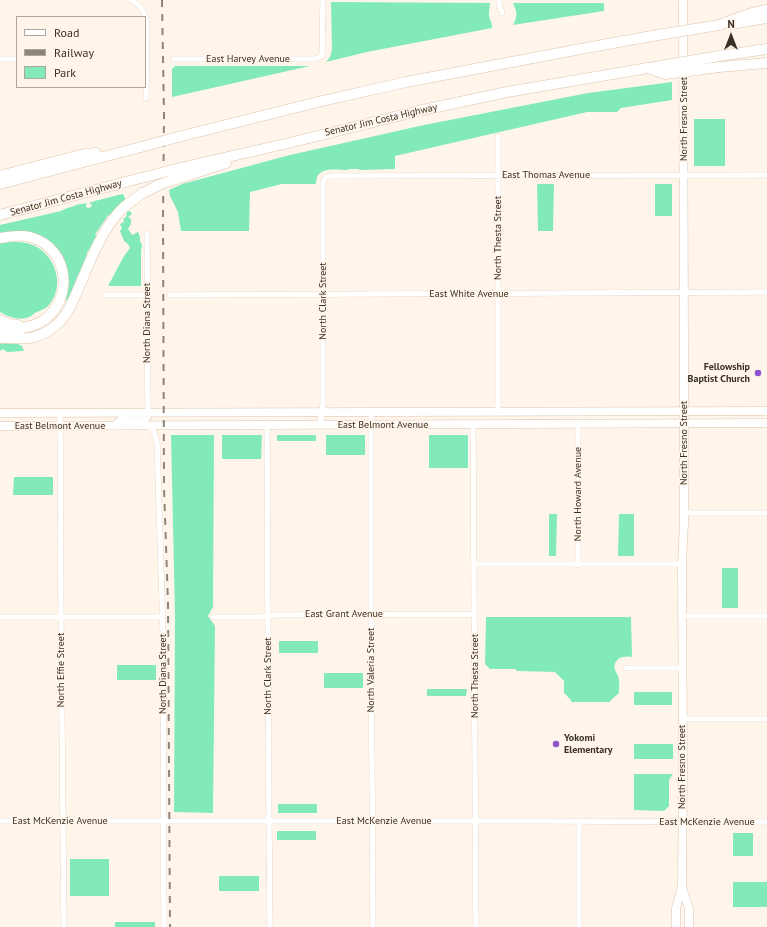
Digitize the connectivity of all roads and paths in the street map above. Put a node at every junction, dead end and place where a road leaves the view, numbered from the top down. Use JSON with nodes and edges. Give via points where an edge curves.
{"nodes":[{"id":1,"x":131,"y":0,"type":"edge"},
{"id":2,"x":323,"y":0,"type":"edge"},
{"id":3,"x":499,"y":0,"type":"edge"},
{"id":4,"x":683,"y":0,"type":"edge"},
{"id":5,"x":767,"y":10,"type":"edge"},
{"id":6,"x":502,"y":13,"type":"dead end"},
{"id":7,"x":146,"y":16,"type":"edge"},
{"id":8,"x":146,"y":18,"type":"edge"},
{"id":9,"x":767,"y":18,"type":"edge"},
{"id":10,"x":719,"y":25,"type":"junction"},
{"id":11,"x":767,"y":48,"type":"edge"},
{"id":12,"x":0,"y":59,"type":"edge"},
{"id":13,"x":16,"y":59,"type":"edge"},
{"id":14,"x":146,"y":59,"type":"edge"},
{"id":15,"x":173,"y":59,"type":"dead end"},
{"id":16,"x":767,"y":63,"type":"edge"},
{"id":17,"x":648,"y":68,"type":"junction"},
{"id":18,"x":146,"y":98,"type":"dead end"},
{"id":19,"x":498,"y":136,"type":"dead end"},
{"id":20,"x":184,"y":172,"type":"junction"},
{"id":21,"x":684,"y":174,"type":"junction"},
{"id":22,"x":498,"y":175,"type":"junction"},
{"id":23,"x":767,"y":175,"type":"edge"},
{"id":24,"x":325,"y":178,"type":"joint"},
{"id":25,"x":3,"y":179,"type":"edge"},
{"id":26,"x":0,"y":215,"type":"edge"},
{"id":27,"x":147,"y":233,"type":"dead end"},
{"id":28,"x":0,"y":238,"type":"edge"},
{"id":29,"x":767,"y":292,"type":"edge"},
{"id":30,"x":498,"y":293,"type":"junction"},
{"id":31,"x":684,"y":293,"type":"junction"},
{"id":32,"x":323,"y":294,"type":"junction"},
{"id":33,"x":105,"y":295,"type":"dead end"},
{"id":34,"x":147,"y":295,"type":"junction"},
{"id":35,"x":170,"y":295,"type":"dead end"},
{"id":36,"x":0,"y":320,"type":"edge"},
{"id":37,"x":34,"y":325,"type":"junction"},
{"id":38,"x":0,"y":330,"type":"edge"},
{"id":39,"x":0,"y":338,"type":"edge"},
{"id":40,"x":684,"y":411,"type":"junction"},
{"id":41,"x":767,"y":411,"type":"edge"},
{"id":42,"x":498,"y":412,"type":"junction"},
{"id":43,"x":322,"y":413,"type":"junction"},
{"id":44,"x":371,"y":413,"type":"junction"},
{"id":45,"x":0,"y":414,"type":"edge"},
{"id":46,"x":60,"y":414,"type":"junction"},
{"id":47,"x":148,"y":414,"type":"junction"},
{"id":48,"x":684,"y":423,"type":"junction"},
{"id":49,"x":767,"y":423,"type":"edge"},
{"id":50,"x":578,"y":424,"type":"junction"},
{"id":51,"x":268,"y":425,"type":"junction"},
{"id":52,"x":320,"y":425,"type":"junction"},
{"id":53,"x":371,"y":425,"type":"junction"},
{"id":54,"x":474,"y":425,"type":"junction"},
{"id":55,"x":0,"y":426,"type":"edge"},
{"id":56,"x":60,"y":426,"type":"junction"},
{"id":57,"x":114,"y":426,"type":"junction"},
{"id":58,"x":147,"y":426,"type":"junction"},
{"id":59,"x":684,"y":513,"type":"junction"},
{"id":60,"x":767,"y":513,"type":"edge"},
{"id":61,"x":474,"y":564,"type":"junction"},
{"id":62,"x":682,"y":564,"type":"junction"},
{"id":63,"x":578,"y":565,"type":"junction"},
{"id":64,"x":371,"y":614,"type":"junction"},
{"id":65,"x":474,"y":614,"type":"junction"},
{"id":66,"x":268,"y":616,"type":"junction"},
{"id":67,"x":682,"y":616,"type":"junction"},
{"id":68,"x":767,"y":616,"type":"edge"},
{"id":69,"x":0,"y":617,"type":"edge"},
{"id":70,"x":61,"y":617,"type":"junction"},
{"id":71,"x":162,"y":617,"type":"junction"},
{"id":72,"x":213,"y":617,"type":"dead end"},
{"id":73,"x":626,"y":668,"type":"dead end"},
{"id":74,"x":683,"y":668,"type":"junction"},
{"id":75,"x":683,"y":718,"type":"junction"},
{"id":76,"x":767,"y":719,"type":"edge"},
{"id":77,"x":0,"y":821,"type":"edge"},
{"id":78,"x":63,"y":821,"type":"junction"},
{"id":79,"x":164,"y":821,"type":"junction"},
{"id":80,"x":269,"y":821,"type":"junction"},
{"id":81,"x":372,"y":821,"type":"junction"},
{"id":82,"x":476,"y":821,"type":"junction"},
{"id":83,"x":579,"y":821,"type":"junction"},
{"id":84,"x":682,"y":822,"type":"junction"},
{"id":85,"x":767,"y":822,"type":"edge"},
{"id":86,"x":682,"y":886,"type":"junction"},
{"id":87,"x":64,"y":927,"type":"edge"},
{"id":88,"x":164,"y":927,"type":"edge"},
{"id":89,"x":270,"y":927,"type":"edge"},
{"id":90,"x":373,"y":927,"type":"edge"},
{"id":91,"x":476,"y":927,"type":"edge"},
{"id":92,"x":579,"y":927,"type":"edge"},
{"id":93,"x":676,"y":927,"type":"edge"},
{"id":94,"x":689,"y":927,"type":"edge"}],
"edges":[{"from":1,"to":7,"type":"street","via":[[139,5]]},
{"from":2,"to":15,"type":"street","name":"East Harvey Avenue","via":[[322,56],[315,59]]},
{"from":3,"to":6,"type":"street"},
{"from":4,"to":21,"type":"main road","name":"North Fresno Street"},
{"from":5,"to":10,"type":"highway"},
{"from":8,"to":14,"type":"street"},
{"from":9,"to":10,"type":"highway"},
{"from":10,"to":25,"type":"highway","bridge":true,"via":[[406,82],[141,146],[80,155]]},
{"from":11,"to":17,"type":"highway","name":"Senator Jim Costa Highway","bridge":true},
{"from":12,"to":13,"type":"street"},
{"from":14,"to":18,"type":"street"},
{"from":16,"to":17,"type":"highway","bridge":true,"via":[[665,74]]},
{"from":17,"to":20,"type":"highway","name":"Senator Jim Costa Highway","via":[[418,111]]},
{"from":19,"to":22,"type":"street","name":"North Thesta Street"},
{"from":20,"to":26,"type":"highway","name":"Senator Jim Costa Highway","bridge":true,"via":[[141,178]]},
{"from":20,"to":39,"type":"highway","bridge":true,"via":[[143,193],[125,206],[112,220],[68,312],[58,323],[50,330],[30,337]]},
{"from":21,"to":22,"type":"street","name":"East Thomas Avenue"},
{"from":21,"to":23,"type":"street","name":"East Thomas Avenue"},
{"from":21,"to":31,"type":"main road","name":"North Fresno Street"},
{"from":22,"to":24,"type":"street","name":"East Thomas Avenue"},
{"from":22,"to":30,"type":"street","name":"North Thesta Street"},
{"from":24,"to":32,"type":"street","name":"North Clark Street"},
{"from":27,"to":34,"type":"street","name":"North Diana Street"},
{"from":28,"to":37,"type":"highway","via":[[28,236],[36,239],[50,248],[62,267],[64,284],[60,301],[51,314]]},
{"from":29,"to":31,"type":"street","name":"East White Avenue"},
{"from":30,"to":31,"type":"street","name":"East White Avenue"},
{"from":30,"to":32,"type":"street","name":"East White Avenue"},
{"from":30,"to":42,"type":"street","name":"North Thesta Street"},
{"from":31,"to":40,"type":"main road","name":"North Fresno Street"},
{"from":32,"to":35,"type":"street","name":"East White Avenue"},
{"from":32,"to":43,"type":"street","name":"North Clark Street"},
{"from":33,"to":34,"type":"street"},
{"from":34,"to":47,"type":"street","name":"North Diana Street"},
{"from":36,"to":37,"type":"highway","via":[[15,325]]},
{"from":37,"to":38,"type":"highway"},
{"from":40,"to":41,"type":"main road","name":"East Belmont Avenue"},
{"from":40,"to":42,"type":"main road","name":"East Belmont Avenue"},
{"from":40,"to":48,"type":"main road","name":"North Fresno Street"},
{"from":42,"to":44,"type":"main road","name":"East Belmont Avenue"},
{"from":43,"to":44,"type":"main road","name":"East Belmont Avenue"},
{"from":43,"to":47,"type":"main road","name":"East Belmont Avenue"},
{"from":43,"to":52,"type":"street","name":"North Clark Street"},
{"from":44,"to":53,"type":"street","name":"North Valeria Street"},
{"from":45,"to":46,"type":"main road","name":"East Belmont Avenue"},
{"from":46,"to":47,"type":"main road","name":"East Belmont Avenue"},
{"from":46,"to":56,"type":"street","name":"North Effie Street"},
{"from":47,"to":57,"type":"main road","via":[[146,419],[121,420]]},
{"from":48,"to":49,"type":"main road","name":"East Belmont Avenue"},
{"from":48,"to":50,"type":"main road","name":"East Belmont Avenue"},
{"from":48,"to":59,"type":"main road","name":"North Fresno Street"},
{"from":50,"to":54,"type":"main road","name":"East Belmont Avenue"},
{"from":50,"to":63,"type":"street","name":"North Howard Avenue"},
{"from":51,"to":52,"type":"main road","name":"East Belmont Avenue"},
{"from":51,"to":58,"type":"main road","name":"East Belmont Avenue"},
{"from":51,"to":66,"type":"street","name":"North Clark Street"},
{"from":52,"to":53,"type":"main road","name":"East Belmont Avenue"},
{"from":53,"to":54,"type":"main road","name":"East Belmont Avenue"},
{"from":53,"to":64,"type":"street","name":"North Valeria Street"},
{"from":54,"to":61,"type":"street","name":"North Thesta Street"},
{"from":55,"to":56,"type":"main road","name":"East Belmont Avenue"},
{"from":56,"to":57,"type":"main road","name":"East Belmont Avenue"},
{"from":56,"to":70,"type":"street","name":"North Effie Street"},
{"from":57,"to":58,"type":"main road","name":"East Belmont Avenue"},
{"from":58,"to":71,"type":"street","name":"North Diana Street","via":[[153,430],[157,441]]},
{"from":59,"to":60,"type":"street"},
{"from":59,"to":62,"type":"main road","name":"North Fresno Street"},
{"from":61,"to":63,"type":"street"},
{"from":61,"to":65,"type":"street","name":"North Thesta Street"},
{"from":62,"to":63,"type":"street"},
{"from":62,"to":67,"type":"main road","name":"North Fresno Street"},
{"from":64,"to":65,"type":"street","name":"East Grant Avenue"},
{"from":64,"to":66,"type":"street","name":"East Grant Avenue"},
{"from":64,"to":81,"type":"street","name":"North Valeria Street"},
{"from":65,"to":82,"type":"street","name":"North Thesta Street"},
{"from":66,"to":72,"type":"street","name":"East Grant Avenue"},
{"from":66,"to":80,"type":"street","name":"North Clark Street"},
{"from":67,"to":68,"type":"street"},
{"from":67,"to":74,"type":"main road","name":"North Fresno Street"},
{"from":69,"to":70,"type":"street"},
{"from":70,"to":71,"type":"street"},
{"from":70,"to":78,"type":"street","name":"North Effie Street"},
{"from":71,"to":79,"type":"street","name":"North Diana Street"},
{"from":73,"to":74,"type":"street"},
{"from":74,"to":75,"type":"main road","name":"North Fresno Street"},
{"from":75,"to":76,"type":"street"},
{"from":75,"to":84,"type":"main road","name":"North Fresno Street"},
{"from":77,"to":78,"type":"street","name":"East McKenzie Avenue"},
{"from":78,"to":79,"type":"street","name":"East McKenzie Avenue"},
{"from":78,"to":87,"type":"street","name":"North Effie Street"},
{"from":79,"to":80,"type":"street","name":"East McKenzie Avenue"},
{"from":79,"to":88,"type":"street","name":"North Diana Street"},
{"from":80,"to":81,"type":"street","name":"East McKenzie Avenue"},
{"from":80,"to":89,"type":"street","name":"North Clark Street"},
{"from":81,"to":82,"type":"street","name":"East McKenzie Avenue"},
{"from":81,"to":90,"type":"street","name":"North Valeria Street"},
{"from":82,"to":83,"type":"street","name":"East McKenzie Avenue"},
{"from":82,"to":91,"type":"street","name":"North Thesta Street"},
{"from":83,"to":84,"type":"street","name":"East McKenzie Avenue"},
{"from":83,"to":92,"type":"street"},
{"from":84,"to":85,"type":"street","name":"East McKenzie Avenue"},
{"from":84,"to":86,"type":"main road","name":"North Fresno Street"},
{"from":86,"to":93,"type":"main road","name":"North Fresno Street","via":[[676,908]]},
{"from":86,"to":94,"type":"main road","name":"North Fresno Street","via":[[689,909]]}]}
